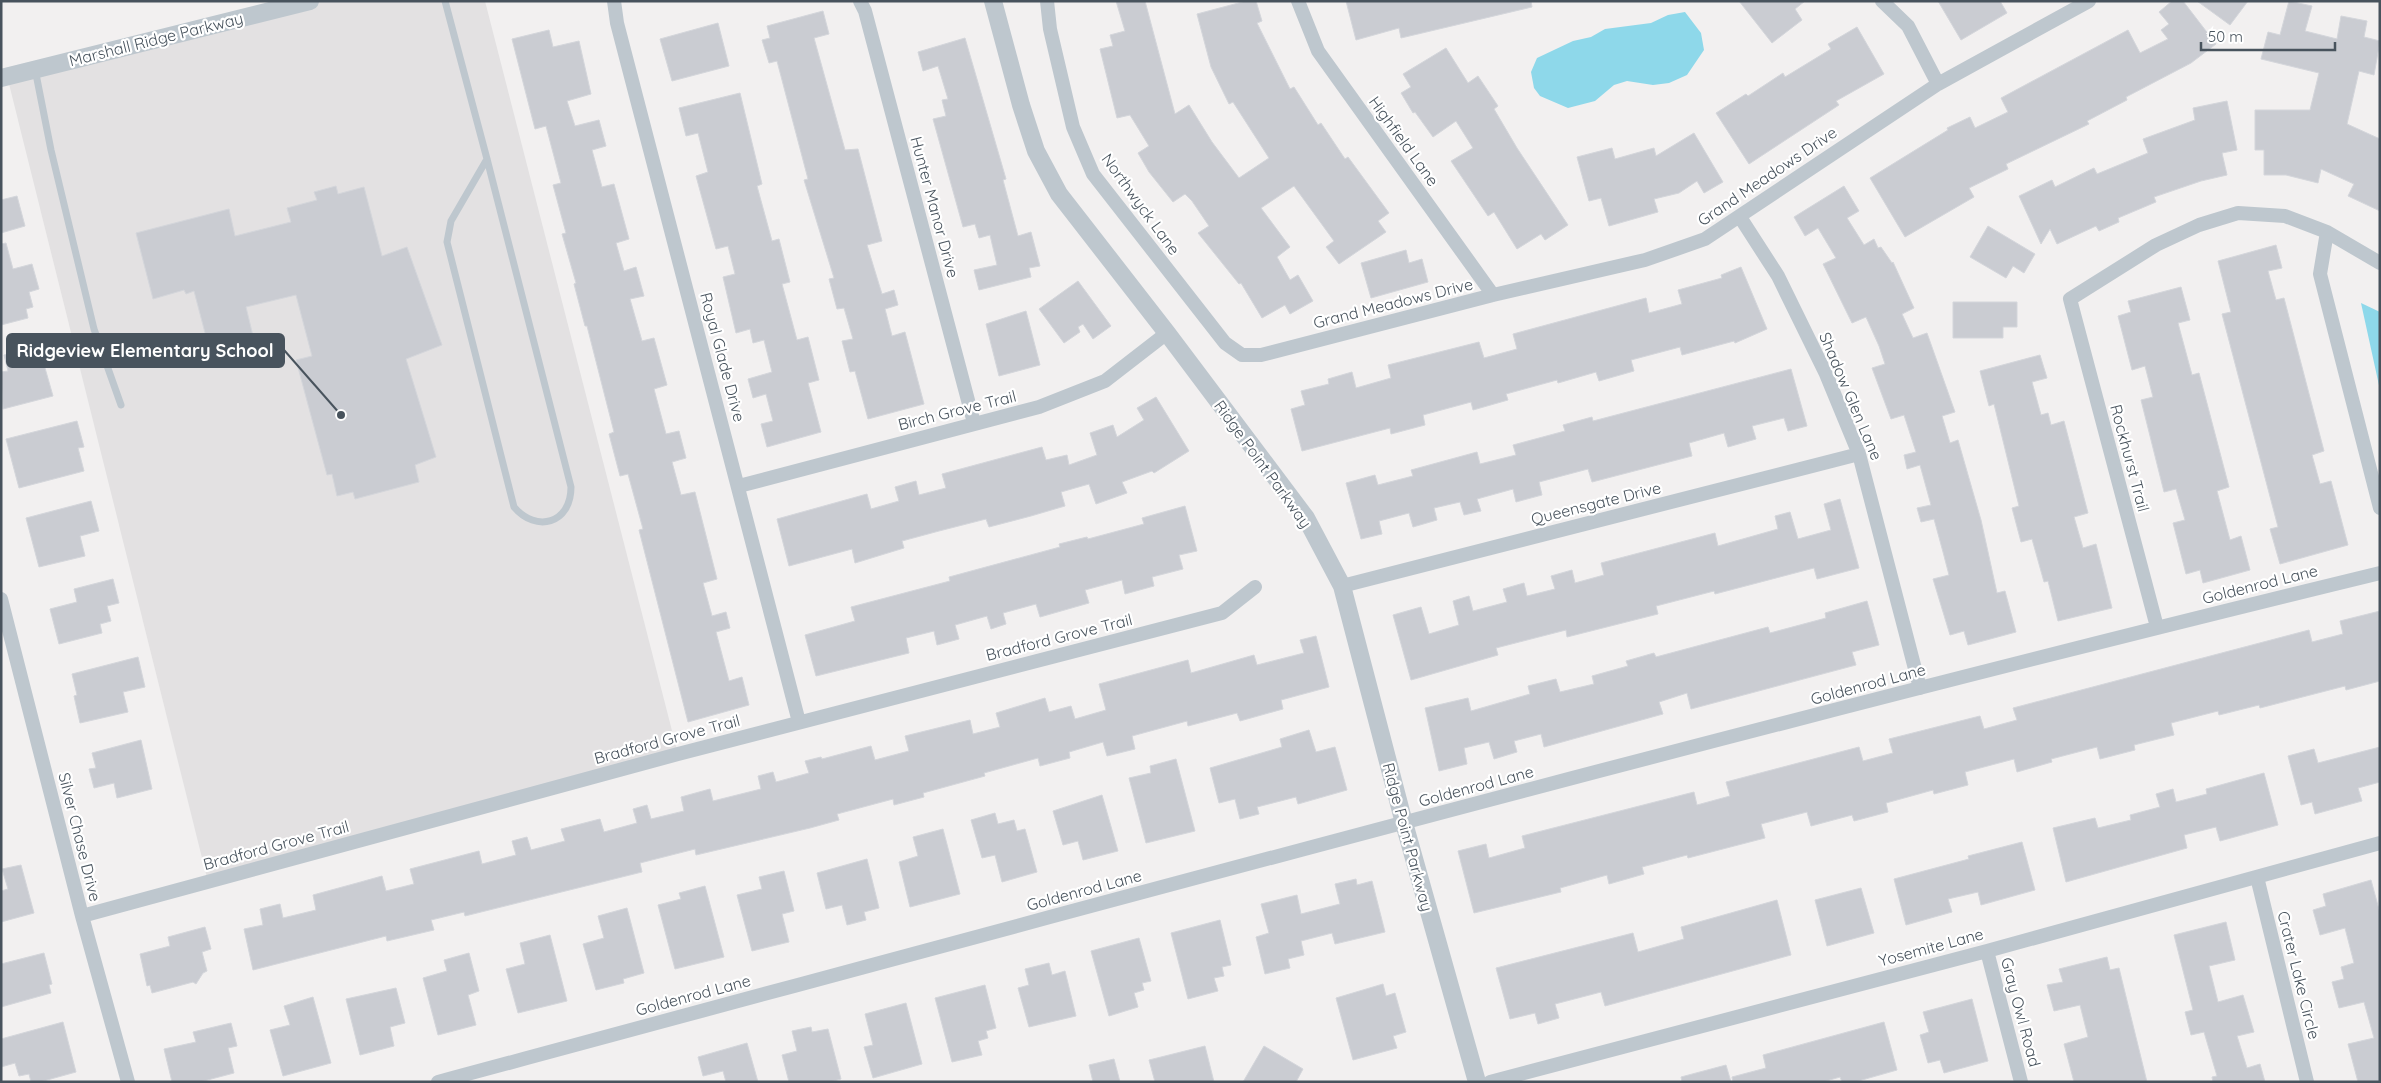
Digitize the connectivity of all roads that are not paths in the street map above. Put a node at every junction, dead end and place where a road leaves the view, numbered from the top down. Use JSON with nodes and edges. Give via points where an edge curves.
{"nodes":[{"id":1,"x":310,"y":1,"type":"edge"},
{"id":2,"x":444,"y":1,"type":"edge"},
{"id":3,"x":614,"y":1,"type":"edge"},
{"id":4,"x":860,"y":1,"type":"edge"},
{"id":5,"x":1047,"y":1,"type":"edge"},
{"id":6,"x":1298,"y":1,"type":"edge"},
{"id":7,"x":1882,"y":1,"type":"edge"},
{"id":8,"x":2089,"y":1,"type":"edge"},
{"id":9,"x":993,"y":2,"type":"edge"},
{"id":10,"x":35,"y":69,"type":"junction"},
{"id":11,"x":1,"y":78,"type":"edge"},
{"id":12,"x":1938,"y":84,"type":"junction"},
{"id":13,"x":487,"y":159,"type":"junction"},
{"id":14,"x":1740,"y":217,"type":"junction"},
{"id":15,"x":2328,"y":232,"type":"junction"},
{"id":16,"x":2380,"y":262,"type":"edge"},
{"id":17,"x":1493,"y":295,"type":"junction"},
{"id":18,"x":1167,"y":333,"type":"junction"},
{"id":19,"x":1261,"y":355,"type":"joint"},
{"id":20,"x":121,"y":405,"type":"dead end"},
{"id":21,"x":974,"y":423,"type":"junction"},
{"id":22,"x":1859,"y":454,"type":"junction"},
{"id":23,"x":739,"y":486,"type":"junction"},
{"id":24,"x":2380,"y":508,"type":"edge"},
{"id":25,"x":2380,"y":573,"type":"edge"},
{"id":26,"x":1342,"y":586,"type":"junction"},
{"id":27,"x":1254,"y":587,"type":"dead end"},
{"id":28,"x":1,"y":599,"type":"edge"},
{"id":29,"x":2156,"y":627,"type":"junction"},
{"id":30,"x":1920,"y":688,"type":"junction"},
{"id":31,"x":799,"y":722,"type":"junction"},
{"id":32,"x":1404,"y":823,"type":"junction"},
{"id":33,"x":2380,"y":843,"type":"edge"},
{"id":34,"x":2257,"y":877,"type":"junction"},
{"id":35,"x":82,"y":916,"type":"junction"},
{"id":36,"x":1987,"y":951,"type":"junction"},
{"id":37,"x":128,"y":1082,"type":"edge"},
{"id":38,"x":438,"y":1082,"type":"edge"},
{"id":39,"x":1477,"y":1082,"type":"edge"},
{"id":40,"x":1490,"y":1082,"type":"edge"},
{"id":41,"x":2021,"y":1082,"type":"edge"},
{"id":42,"x":2307,"y":1082,"type":"edge"}],
"edges":[{"from":1,"to":10,"type":"street","name":"Marshall Ridge Parkway"},
{"from":2,"to":13,"type":"lane"},
{"from":3,"to":23,"type":"street","name":"Royal Glade Drive"},
{"from":4,"to":21,"type":"street","name":"Hunter Manor Drive"},
{"from":5,"to":19,"type":"street","name":"Northwyck Lane","via":[[1050,29],[1073,127],[1093,174],[1225,344],[1242,355]]},
{"from":6,"to":17,"type":"street","name":"Highfield Lane","via":[[1318,52]]},
{"from":7,"to":12,"type":"street","via":[[1908,26]]},
{"from":8,"to":12,"type":"street","name":"Grand Meadows Drive"},
{"from":9,"to":18,"type":"street","name":"Ridge Point Parkway","via":[[1021,106],[1040,160],[1059,194]]},
{"from":10,"to":11,"type":"street","name":"Marshall Ridge Parkway"},
{"from":10,"to":20,"type":"lane","via":[[94,329]]},
{"from":12,"to":14,"type":"street","name":"Grand Meadows Drive"},
{"from":13,"to":13,"type":"lane","via":[[570,487],[571,500],[565,510],[545,522],[533,522],[522,517],[514,507],[446,242],[451,221]]},
{"from":14,"to":17,"type":"street","name":"Grand Meadows Drive","via":[[1705,239],[1645,260]]},
{"from":14,"to":22,"type":"street","name":"Shadow Glen Lane","via":[[1778,276],[1826,374]]},
{"from":15,"to":16,"type":"street"},
{"from":15,"to":24,"type":"street","via":[[2320,274]]},
{"from":15,"to":29,"type":"street","name":"Rockhurst Trail","via":[[2285,216],[2238,213],[2199,225],[2156,245],[2070,299]]},
{"from":17,"to":19,"type":"street","name":"Grand Meadows Drive"},
{"from":18,"to":21,"type":"street","name":"Birch Grove Trail","via":[[1105,381],[1039,407]]},
{"from":18,"to":26,"type":"street","name":"Ridge Point Parkway","via":[[1306,518]]},
{"from":21,"to":23,"type":"street","name":"Birch Grove Trail"},
{"from":22,"to":26,"type":"street","name":"Queensgate Drive"},
{"from":22,"to":30,"type":"street","name":"Shadow Glen Lane"},
{"from":23,"to":31,"type":"street","name":"Royal Glade Drive"},
{"from":25,"to":29,"type":"street","name":"Goldenrod Lane"},
{"from":26,"to":32,"type":"street","name":"Ridge Point Parkway"},
{"from":27,"to":31,"type":"street","name":"Bradford Grove Trail","via":[[1222,613]]},
{"from":28,"to":35,"type":"street","name":"Silver Chase Drive"},
{"from":29,"to":30,"type":"street","name":"Goldenrod Lane"},
{"from":30,"to":32,"type":"street","name":"Goldenrod Lane"},
{"from":31,"to":35,"type":"street","name":"Bradford Grove Trail"},
{"from":32,"to":38,"type":"street","name":"Goldenrod Lane"},
{"from":32,"to":39,"type":"street","name":"Ridge Point Parkway"},
{"from":33,"to":34,"type":"street","name":"Yosemite Lane"},
{"from":34,"to":36,"type":"street","name":"Yosemite Lane"},
{"from":34,"to":42,"type":"street","name":"Crater Lake Circle"},
{"from":35,"to":37,"type":"street","name":"Silver Chase Drive"},
{"from":36,"to":40,"type":"street","name":"Yosemite Lane"},
{"from":36,"to":41,"type":"street","name":"Gray Owl Road"}]}
